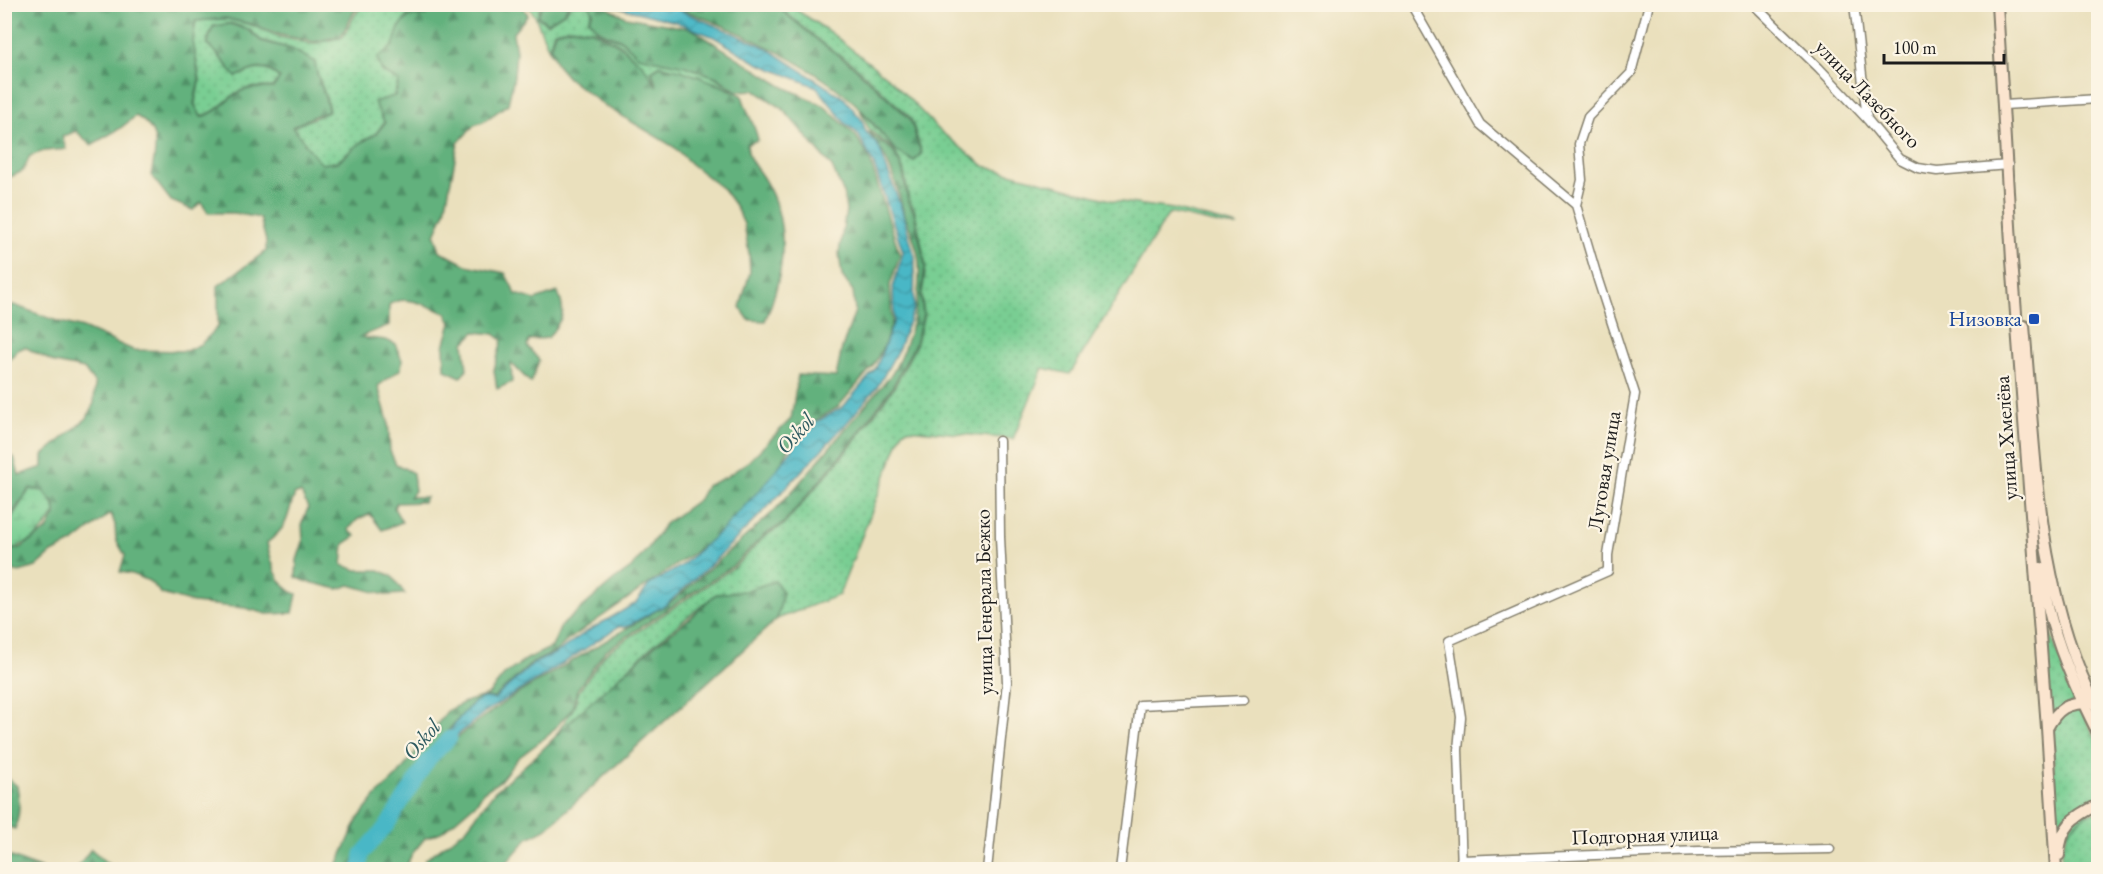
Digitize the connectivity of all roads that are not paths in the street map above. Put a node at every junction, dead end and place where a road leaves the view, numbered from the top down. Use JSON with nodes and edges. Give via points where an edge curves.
{"nodes":[{"id":1,"x":1411,"y":4,"type":"edge"},
{"id":2,"x":1649,"y":4,"type":"edge"},
{"id":3,"x":1753,"y":4,"type":"edge"},
{"id":4,"x":1854,"y":4,"type":"edge"},
{"id":5,"x":1997,"y":4,"type":"edge"},
{"id":6,"x":2098,"y":99,"type":"edge"},
{"id":7,"x":2004,"y":105,"type":"junction"},
{"id":8,"x":1867,"y":119,"type":"junction"},
{"id":9,"x":2008,"y":165,"type":"junction"},
{"id":10,"x":1576,"y":205,"type":"junction"},
{"id":11,"x":999,"y":441,"type":"dead end"},
{"id":12,"x":2032,"y":524,"type":"junction"},
{"id":13,"x":1244,"y":700,"type":"dead end"},
{"id":14,"x":2084,"y":703,"type":"junction"},
{"id":15,"x":2097,"y":707,"type":"edge"},
{"id":16,"x":2047,"y":728,"type":"junction"},
{"id":17,"x":2098,"y":733,"type":"edge"},
{"id":18,"x":2097,"y":806,"type":"edge"},
{"id":19,"x":1830,"y":849,"type":"dead end"},
{"id":20,"x":1462,"y":865,"type":"edge"},
{"id":21,"x":987,"y":870,"type":"edge"},
{"id":22,"x":1120,"y":870,"type":"edge"},
{"id":23,"x":2057,"y":870,"type":"edge"}],
"edges":[{"from":1,"to":10,"type":"street","via":[[1480,124]]},
{"from":2,"to":10,"type":"street","name":"Луговая улица","via":[[1631,73],[1588,117],[1579,144],[1582,180]]},
{"from":3,"to":8,"type":"street","name":"улица Лазебного"},
{"from":4,"to":8,"type":"street"},
{"from":5,"to":7,"type":"main road","name":"улица Хмелёва"},
{"from":6,"to":7,"type":"street"},
{"from":7,"to":9,"type":"main road","name":"улица Хмелёва"},
{"from":8,"to":9,"type":"street","name":"улица Лазебного","via":[[1900,159],[1918,168],[1937,171]]},
{"from":9,"to":12,"type":"main road","name":"улица Хмелёва"},
{"from":9,"to":15,"type":"main road","via":[[2044,538],[2060,611]]},
{"from":10,"to":20,"type":"street","name":"Луговая улица","via":[[1635,394],[1608,571],[1449,641],[1461,717],[1458,750]]},
{"from":11,"to":21,"type":"street","name":"улица Генерала Бежко","via":[[1007,682]]},
{"from":12,"to":14,"type":"main road","via":[[2052,621]]},
{"from":12,"to":16,"type":"main road","name":"улица Хмелёва"},
{"from":13,"to":22,"type":"street","via":[[1140,705]]},
{"from":14,"to":15,"type":"main road"},
{"from":14,"to":16,"type":"main road","via":[[2065,706]]},
{"from":14,"to":17,"type":"main road"},
{"from":16,"to":23,"type":"main road","name":"улица Хмелёва"},
{"from":18,"to":23,"type":"main road","via":[[2078,815],[2065,829]]},
{"from":19,"to":20,"type":"street","name":"Подгорная улица","via":[[1699,851]]}]}
